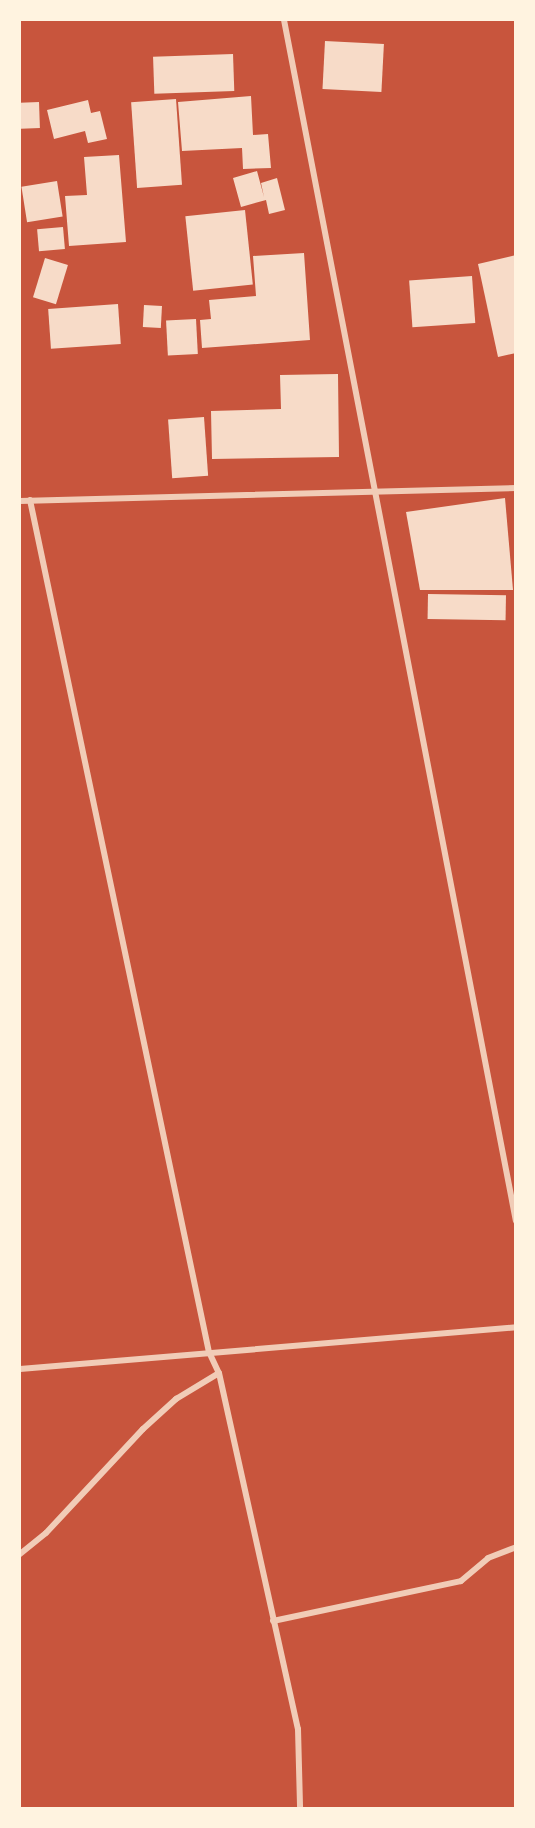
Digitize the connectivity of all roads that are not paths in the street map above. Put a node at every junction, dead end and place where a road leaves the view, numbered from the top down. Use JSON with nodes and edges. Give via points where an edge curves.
{"nodes":[{"id":1,"x":284,"y":20,"type":"edge"},
{"id":2,"x":516,"y":488,"type":"edge"},
{"id":3,"x":373,"y":490,"type":"junction"},
{"id":4,"x":30,"y":500,"type":"junction"},
{"id":5,"x":20,"y":501,"type":"edge"},
{"id":6,"x":516,"y":1221,"type":"edge"},
{"id":7,"x":516,"y":1327,"type":"edge"},
{"id":8,"x":209,"y":1352,"type":"junction"},
{"id":9,"x":20,"y":1369,"type":"edge"},
{"id":10,"x":219,"y":1373,"type":"junction"},
{"id":11,"x":516,"y":1547,"type":"edge"},
{"id":12,"x":20,"y":1554,"type":"edge"},
{"id":13,"x":273,"y":1621,"type":"junction"},
{"id":14,"x":300,"y":1809,"type":"edge"}],
"edges":[{"from":1,"to":3,"type":"street"},
{"from":2,"to":3,"type":"street"},
{"from":3,"to":4,"type":"street"},
{"from":3,"to":6,"type":"street"},
{"from":4,"to":5,"type":"street"},
{"from":4,"to":8,"type":"street"},
{"from":7,"to":8,"type":"street"},
{"from":8,"to":9,"type":"street"},
{"from":8,"to":10,"type":"street"},
{"from":10,"to":12,"type":"street","via":[[176,1399],[143,1429],[46,1533]]},
{"from":10,"to":13,"type":"street"},
{"from":11,"to":13,"type":"street","via":[[488,1558],[461,1581]]},
{"from":13,"to":14,"type":"street","via":[[298,1729]]}]}
